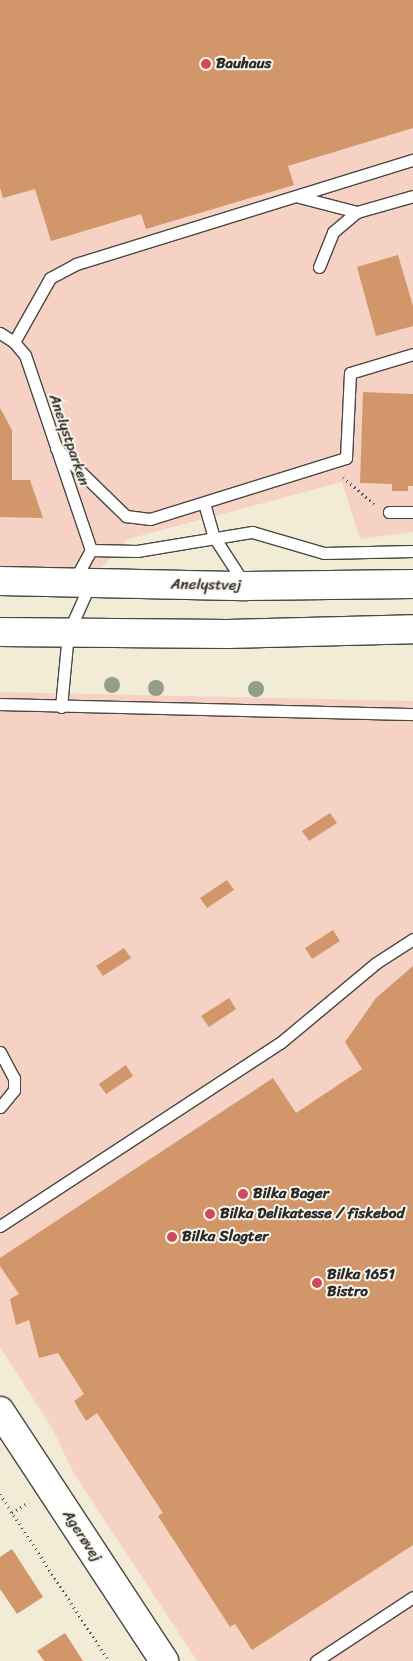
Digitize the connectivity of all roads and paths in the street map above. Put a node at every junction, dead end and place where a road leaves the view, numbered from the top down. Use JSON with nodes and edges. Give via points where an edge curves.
{"nodes":[{"id":1,"x":413,"y":160,"type":"edge"},
{"id":2,"x":413,"y":196,"type":"edge"},
{"id":3,"x":299,"y":197,"type":"junction"},
{"id":4,"x":357,"y":212,"type":"junction"},
{"id":5,"x":319,"y":267,"type":"dead end"},
{"id":6,"x":0,"y":330,"type":"edge"},
{"id":7,"x":0,"y":334,"type":"edge"},
{"id":8,"x":14,"y":342,"type":"junction"},
{"id":9,"x":413,"y":354,"type":"edge"},
{"id":10,"x":56,"y":448,"type":"junction"},
{"id":11,"x":328,"y":463,"type":"junction"},
{"id":12,"x":204,"y":503,"type":"junction"},
{"id":13,"x":389,"y":512,"type":"joint"},
{"id":14,"x":413,"y":512,"type":"edge"},
{"id":15,"x":214,"y":537,"type":"junction"},
{"id":16,"x":91,"y":550,"type":"junction"},
{"id":17,"x":413,"y":551,"type":"edge"},
{"id":18,"x":0,"y":581,"type":"edge"},
{"id":19,"x":82,"y":582,"type":"junction"},
{"id":20,"x":413,"y":584,"type":"edge"},
{"id":21,"x":246,"y":586,"type":"junction"},
{"id":22,"x":413,"y":629,"type":"edge"},
{"id":23,"x":0,"y":632,"type":"edge"},
{"id":24,"x":68,"y":633,"type":"junction"},
{"id":25,"x":0,"y":704,"type":"edge"},
{"id":26,"x":61,"y":707,"type":"junction"},
{"id":27,"x":413,"y":714,"type":"edge"},
{"id":28,"x":413,"y":939,"type":"edge"},
{"id":29,"x":0,"y":1052,"type":"edge"},
{"id":30,"x":0,"y":1107,"type":"edge"},
{"id":31,"x":0,"y":1226,"type":"edge"},
{"id":32,"x":0,"y":1411,"type":"edge"},
{"id":33,"x":0,"y":1494,"type":"edge"},
{"id":34,"x":413,"y":1598,"type":"edge"},
{"id":35,"x":109,"y":1661,"type":"edge"},
{"id":36,"x":164,"y":1661,"type":"edge"},
{"id":37,"x":316,"y":1661,"type":"edge"}],
"edges":[{"from":1,"to":3,"type":"lane","via":[[333,183]]},
{"from":2,"to":4,"type":"lane"},
{"from":3,"to":4,"type":"lane"},
{"from":3,"to":8,"type":"lane","via":[[76,264],[50,278]]},
{"from":4,"to":5,"type":"lane","via":[[333,232]]},
{"from":6,"to":7,"type":"lane"},
{"from":7,"to":8,"type":"lane","name":"Anelystparken"},
{"from":8,"to":10,"type":"lane","name":"Anelystparken","via":[[24,355]]},
{"from":9,"to":11,"type":"lane","via":[[350,373],[346,458]]},
{"from":10,"to":12,"type":"lane","via":[[126,516],[150,519]]},
{"from":10,"to":16,"type":"lane","name":"Anelystparken"},
{"from":11,"to":12,"type":"lane"},
{"from":11,"to":13,"type":"path","via":[[368,500]]},
{"from":12,"to":15,"type":"lane"},
{"from":13,"to":14,"type":"lane"},
{"from":15,"to":16,"type":"lane","via":[[137,551]]},
{"from":15,"to":17,"type":"lane","via":[[252,532],[324,553]]},
{"from":15,"to":21,"type":"lane"},
{"from":16,"to":19,"type":"lane"},
{"from":18,"to":19,"type":"street","name":"Anelystvej"},
{"from":19,"to":21,"type":"street","name":"Anelystvej"},
{"from":19,"to":24,"type":"lane"},
{"from":20,"to":21,"type":"street","name":"Anelystvej"},
{"from":22,"to":24,"type":"street"},
{"from":23,"to":24,"type":"street"},
{"from":24,"to":26,"type":"lane"},
{"from":25,"to":26,"type":"lane"},
{"from":26,"to":27,"type":"lane"},
{"from":28,"to":31,"type":"lane","via":[[376,963],[280,1043]]},
{"from":29,"to":30,"type":"lane","via":[[14,1078],[14,1090]]},
{"from":32,"to":36,"type":"street","name":"Agerøvej"},
{"from":33,"to":35,"type":"path"},
{"from":34,"to":37,"type":"lane"}]}
